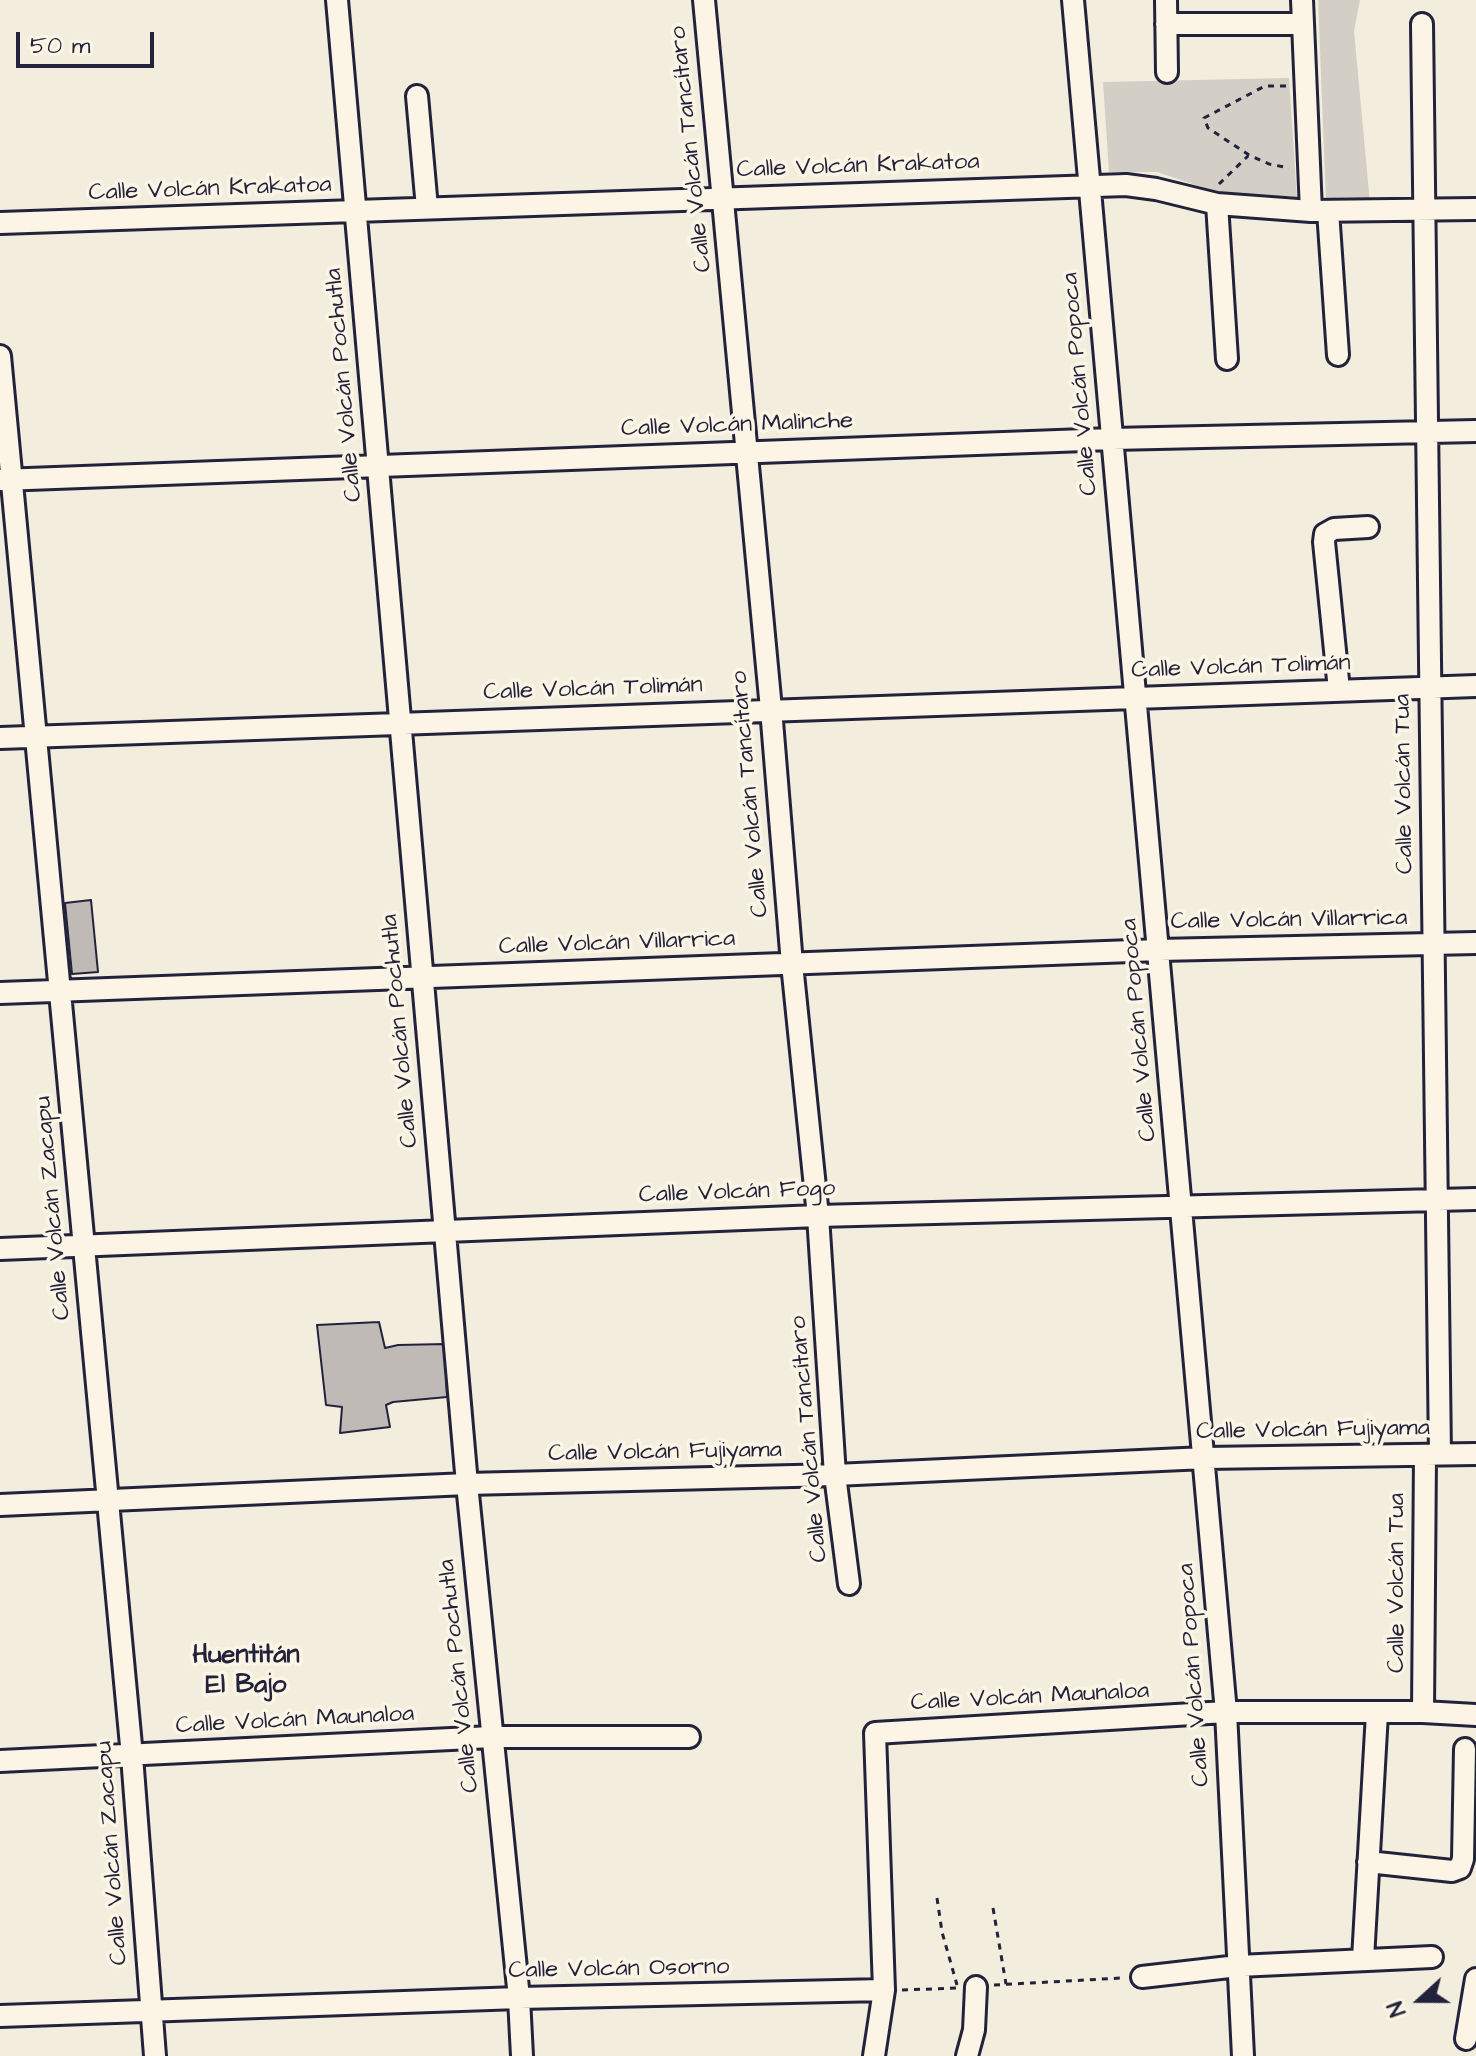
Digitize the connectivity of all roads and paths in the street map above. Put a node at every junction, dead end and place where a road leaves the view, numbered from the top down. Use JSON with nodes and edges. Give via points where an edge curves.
{"nodes":[{"id":1,"x":337,"y":0,"type":"edge"},
{"id":2,"x":704,"y":0,"type":"edge"},
{"id":3,"x":1073,"y":0,"type":"edge"},
{"id":4,"x":1166,"y":0,"type":"edge"},
{"id":5,"x":1302,"y":0,"type":"edge"},
{"id":6,"x":1166,"y":24,"type":"junction"},
{"id":7,"x":1303,"y":24,"type":"junction"},
{"id":8,"x":1422,"y":24,"type":"dead end"},
{"id":9,"x":1167,"y":72,"type":"dead end"},
{"id":10,"x":1306,"y":86,"type":"junction"},
{"id":11,"x":417,"y":96,"type":"dead end"},
{"id":12,"x":1249,"y":155,"type":"junction"},
{"id":13,"x":1310,"y":173,"type":"junction"},
{"id":14,"x":1090,"y":186,"type":"junction"},
{"id":15,"x":723,"y":197,"type":"junction"},
{"id":16,"x":1210,"y":202,"type":"junction"},
{"id":17,"x":427,"y":208,"type":"junction"},
{"id":18,"x":1424,"y":209,"type":"junction"},
{"id":19,"x":1476,"y":209,"type":"edge"},
{"id":20,"x":356,"y":211,"type":"junction"},
{"id":21,"x":1320,"y":211,"type":"junction"},
{"id":22,"x":0,"y":223,"type":"edge"},
{"id":23,"x":1338,"y":355,"type":"dead end"},
{"id":24,"x":0,"y":356,"type":"edge"},
{"id":25,"x":1227,"y":359,"type":"dead end"},
{"id":26,"x":1476,"y":431,"type":"edge"},
{"id":27,"x":1427,"y":432,"type":"junction"},
{"id":28,"x":1112,"y":439,"type":"junction"},
{"id":29,"x":747,"y":451,"type":"junction"},
{"id":30,"x":378,"y":467,"type":"junction"},
{"id":31,"x":6,"y":479,"type":"edge"},
{"id":32,"x":1368,"y":527,"type":"dead end"},
{"id":33,"x":1476,"y":686,"type":"edge"},
{"id":34,"x":1430,"y":687,"type":"junction"},
{"id":35,"x":1339,"y":690,"type":"junction"},
{"id":36,"x":1136,"y":697,"type":"junction"},
{"id":37,"x":771,"y":709,"type":"junction"},
{"id":38,"x":400,"y":725,"type":"junction"},
{"id":39,"x":36,"y":737,"type":"junction"},
{"id":40,"x":0,"y":738,"type":"edge"},
{"id":41,"x":1476,"y":943,"type":"edge"},
{"id":42,"x":1433,"y":944,"type":"junction"},
{"id":43,"x":1159,"y":950,"type":"junction"},
{"id":44,"x":792,"y":964,"type":"junction"},
{"id":45,"x":422,"y":976,"type":"junction"},
{"id":46,"x":60,"y":991,"type":"junction"},
{"id":47,"x":0,"y":993,"type":"edge"},
{"id":48,"x":1437,"y":1199,"type":"junction"},
{"id":49,"x":1476,"y":1199,"type":"edge"},
{"id":50,"x":1182,"y":1205,"type":"junction"},
{"id":51,"x":818,"y":1216,"type":"junction"},
{"id":52,"x":445,"y":1231,"type":"junction"},
{"id":53,"x":84,"y":1246,"type":"junction"},
{"id":54,"x":0,"y":1249,"type":"edge"},
{"id":55,"x":1476,"y":1454,"type":"edge"},
{"id":56,"x":1433,"y":1455,"type":"junction"},
{"id":57,"x":1205,"y":1458,"type":"junction"},
{"id":58,"x":835,"y":1475,"type":"junction"},
{"id":59,"x":467,"y":1484,"type":"junction"},
{"id":60,"x":108,"y":1498,"type":"junction"},
{"id":61,"x":0,"y":1505,"type":"edge"},
{"id":62,"x":849,"y":1584,"type":"dead end"},
{"id":63,"x":1226,"y":1712,"type":"junction"},
{"id":64,"x":1423,"y":1712,"type":"junction"},
{"id":65,"x":1377,"y":1713,"type":"junction"},
{"id":66,"x":1476,"y":1715,"type":"edge"},
{"id":67,"x":492,"y":1737,"type":"junction"},
{"id":68,"x":689,"y":1737,"type":"dead end"},
{"id":69,"x":1465,"y":1749,"type":"dead end"},
{"id":70,"x":132,"y":1756,"type":"junction"},
{"id":71,"x":0,"y":1761,"type":"edge"},
{"id":72,"x":1368,"y":1862,"type":"junction"},
{"id":73,"x":937,"y":1898,"type":"dead end"},
{"id":74,"x":993,"y":1908,"type":"dead end"},
{"id":75,"x":1432,"y":1957,"type":"dead end"},
{"id":76,"x":1363,"y":1959,"type":"junction"},
{"id":77,"x":1238,"y":1966,"type":"junction"},
{"id":78,"x":1142,"y":1977,"type":"joint"},
{"id":79,"x":1476,"y":1979,"type":"edge"},
{"id":80,"x":1006,"y":1984,"type":"junction"},
{"id":81,"x":967,"y":1988,"type":"junction"},
{"id":82,"x":884,"y":1990,"type":"junction"},
{"id":83,"x":519,"y":1998,"type":"junction"},
{"id":84,"x":151,"y":2010,"type":"junction"},
{"id":85,"x":0,"y":2016,"type":"edge"},
{"id":86,"x":1466,"y":2039,"type":"dead end"},
{"id":87,"x":155,"y":2056,"type":"edge"},
{"id":88,"x":522,"y":2056,"type":"edge"},
{"id":89,"x":874,"y":2056,"type":"edge"},
{"id":90,"x":967,"y":2056,"type":"edge"},
{"id":91,"x":1243,"y":2056,"type":"edge"}],
"edges":[{"from":1,"to":20,"type":"street","name":"Calle Volcán Pochutla"},
{"from":2,"to":15,"type":"street","name":"Calle Volcán Tancítaro"},
{"from":3,"to":14,"type":"street","name":"Calle Volcán Popoca"},
{"from":4,"to":6,"type":"street"},
{"from":5,"to":7,"type":"street"},
{"from":6,"to":7,"type":"street"},
{"from":6,"to":9,"type":"street"},
{"from":7,"to":10,"type":"street"},
{"from":8,"to":18,"type":"street","name":"Calle Volcán Tua"},
{"from":10,"to":12,"type":"path","via":[[1265,86],[1204,118],[1208,128]]},
{"from":10,"to":13,"type":"street"},
{"from":11,"to":17,"type":"street"},
{"from":12,"to":13,"type":"path"},
{"from":12,"to":16,"type":"path"},
{"from":13,"to":21,"type":"street"},
{"from":14,"to":15,"type":"street","name":"Calle Volcán Krakatoa"},
{"from":14,"to":16,"type":"street","name":"Calle Volcán Krakatoa","via":[[1126,185]]},
{"from":14,"to":28,"type":"street","name":"Calle Volcán Popoca"},
{"from":15,"to":17,"type":"street","name":"Calle Volcán Krakatoa"},
{"from":15,"to":29,"type":"street","name":"Calle Volcán Tancítaro"},
{"from":16,"to":21,"type":"street","name":"Calle Volcán Krakatoa"},
{"from":16,"to":25,"type":"street"},
{"from":17,"to":20,"type":"street","name":"Calle Volcán Krakatoa"},
{"from":18,"to":19,"type":"street","name":"Calle Volcán Krakatoa"},
{"from":18,"to":21,"type":"street","name":"Calle Volcán Krakatoa"},
{"from":18,"to":27,"type":"street","name":"Calle Volcán Tua"},
{"from":20,"to":22,"type":"street","name":"Calle Volcán Krakatoa"},
{"from":20,"to":30,"type":"street","name":"Calle Volcán Pochutla"},
{"from":21,"to":23,"type":"street"},
{"from":24,"to":31,"type":"street","name":"Calle Volcán Zacapu"},
{"from":26,"to":27,"type":"street","name":"Calle Volcán Malinche"},
{"from":27,"to":28,"type":"street","name":"Calle Volcán Malinche"},
{"from":27,"to":34,"type":"street","name":"Calle Volcán Tua"},
{"from":28,"to":29,"type":"street","name":"Calle Volcán Malinche"},
{"from":28,"to":36,"type":"street","name":"Calle Volcán Popoca"},
{"from":29,"to":30,"type":"street","name":"Calle Volcán Malinche"},
{"from":29,"to":37,"type":"street","name":"Calle Volcán Tancítaro"},
{"from":30,"to":31,"type":"street","name":"Calle Volcán Malinche"},
{"from":30,"to":38,"type":"street","name":"Calle Volcán Pochutla"},
{"from":31,"to":39,"type":"street","name":"Calle Volcán Zacapu"},
{"from":32,"to":35,"type":"street","via":[[1325,534]]},
{"from":33,"to":34,"type":"street","name":"Calle Volcán Tolimán"},
{"from":34,"to":35,"type":"street","name":"Calle Volcán Tolimán"},
{"from":34,"to":42,"type":"street","name":"Calle Volcán Tua"},
{"from":35,"to":36,"type":"street","name":"Calle Volcán Tolimán"},
{"from":36,"to":37,"type":"street","name":"Calle Volcán Tolimán"},
{"from":36,"to":43,"type":"street","name":"Calle Volcán Popoca"},
{"from":37,"to":38,"type":"street","name":"Calle Volcán Tolimán"},
{"from":37,"to":44,"type":"street","name":"Calle Volcán Tancítaro"},
{"from":38,"to":39,"type":"street","name":"Calle Volcán Tolimán"},
{"from":38,"to":45,"type":"street","name":"Calle Volcán Pochutla"},
{"from":39,"to":40,"type":"street","name":"Calle Volcán Tolimán"},
{"from":39,"to":46,"type":"street","name":"Calle Volcán Zacapu"},
{"from":41,"to":42,"type":"street","name":"Calle Volcán Villarrica"},
{"from":42,"to":43,"type":"street","name":"Calle Volcán Villarrica"},
{"from":42,"to":48,"type":"street","name":"Calle Volcán Tua"},
{"from":43,"to":44,"type":"street","name":"Calle Volcán Villarrica"},
{"from":43,"to":50,"type":"street","name":"Calle Volcán Popoca"},
{"from":44,"to":45,"type":"street","name":"Calle Volcán Villarrica"},
{"from":44,"to":51,"type":"street","name":"Calle Volcán Tancítaro"},
{"from":45,"to":46,"type":"street","name":"Calle Volcán Villarrica"},
{"from":45,"to":52,"type":"street","name":"Calle Volcán Pochutla"},
{"from":46,"to":47,"type":"street","name":"Calle Volcán Villarrica"},
{"from":46,"to":53,"type":"street","name":"Calle Volcán Zacapu"},
{"from":48,"to":49,"type":"street","name":"Calle Volcán Fogo"},
{"from":48,"to":50,"type":"street","name":"Calle Volcán Fogo"},
{"from":48,"to":56,"type":"street","name":"Calle Volcán Tua"},
{"from":50,"to":51,"type":"street","name":"Calle Volcán Fogo"},
{"from":50,"to":57,"type":"street","name":"Calle Volcán Popoca"},
{"from":51,"to":52,"type":"street","name":"Calle Volcán Fogo"},
{"from":51,"to":58,"type":"street","name":"Calle Volcán Tancítaro"},
{"from":52,"to":53,"type":"street","name":"Calle Volcán Fogo"},
{"from":52,"to":59,"type":"street","name":"Calle Volcán Pochutla"},
{"from":53,"to":54,"type":"street","name":"Calle Volcán Fogo"},
{"from":53,"to":60,"type":"street","name":"Calle Volcán Zacapu"},
{"from":55,"to":56,"type":"street","name":"Calle Volcán Fujiyama"},
{"from":56,"to":57,"type":"street","name":"Calle Volcán Fujiyama"},
{"from":56,"to":64,"type":"street","name":"Calle Volcán Tua"},
{"from":57,"to":58,"type":"street","name":"Calle Volcán Fujiyama"},
{"from":57,"to":63,"type":"street","name":"Calle Volcán Popoca"},
{"from":58,"to":59,"type":"street","name":"Calle Volcán Fujiyama"},
{"from":58,"to":62,"type":"street","name":"Calle Volcán Tancítaro"},
{"from":59,"to":60,"type":"street","name":"Calle Volcán Fujiyama"},
{"from":59,"to":67,"type":"street","name":"Calle Volcán Pochutla"},
{"from":60,"to":61,"type":"street","name":"Calle Volcán Fujiyama"},
{"from":60,"to":70,"type":"street","name":"Calle Volcán Zacapu"},
{"from":63,"to":65,"type":"street","name":"Calle Volcán Maunaloa"},
{"from":63,"to":77,"type":"street","name":"Calle Volcán Popoca"},
{"from":63,"to":82,"type":"street","name":"Calle Volcán Maunaloa","via":[[875,1733]]},
{"from":64,"to":65,"type":"street","name":"Calle Volcán Maunaloa"},
{"from":64,"to":66,"type":"street","name":"Calle Volcán Maunaloa"},
{"from":65,"to":72,"type":"street"},
{"from":67,"to":68,"type":"street","name":"Calle Volcán Maunaloa"},
{"from":67,"to":70,"type":"street","name":"Calle Volcán Maunaloa"},
{"from":67,"to":83,"type":"street","name":"Calle Volcán Pochutla"},
{"from":69,"to":72,"type":"street","via":[[1460,1868]]},
{"from":70,"to":71,"type":"street","name":"Calle Volcán Maunaloa"},
{"from":70,"to":84,"type":"street","name":"Calle Volcán Zacapu"},
{"from":72,"to":76,"type":"street"},
{"from":73,"to":81,"type":"path","via":[[942,1932]]},
{"from":74,"to":80,"type":"path"},
{"from":75,"to":76,"type":"street"},
{"from":76,"to":77,"type":"street"},
{"from":77,"to":78,"type":"street"},
{"from":77,"to":91,"type":"street","name":"Calle Volcán Popoca"},
{"from":78,"to":80,"type":"path"},
{"from":79,"to":86,"type":"street"},
{"from":80,"to":81,"type":"path"},
{"from":81,"to":82,"type":"path"},
{"from":81,"to":90,"type":"street","via":[[974,2030]]},
{"from":82,"to":83,"type":"street","name":"Calle Volcán Osorno"},
{"from":82,"to":89,"type":"street"},
{"from":83,"to":84,"type":"street","name":"Calle Volcán Osorno"},
{"from":83,"to":88,"type":"street","name":"Calle Volcán Pochutla"},
{"from":84,"to":85,"type":"street","name":"Calle Volcán Osorno"},
{"from":84,"to":87,"type":"street","name":"Calle Volcán Zacapu"}]}
